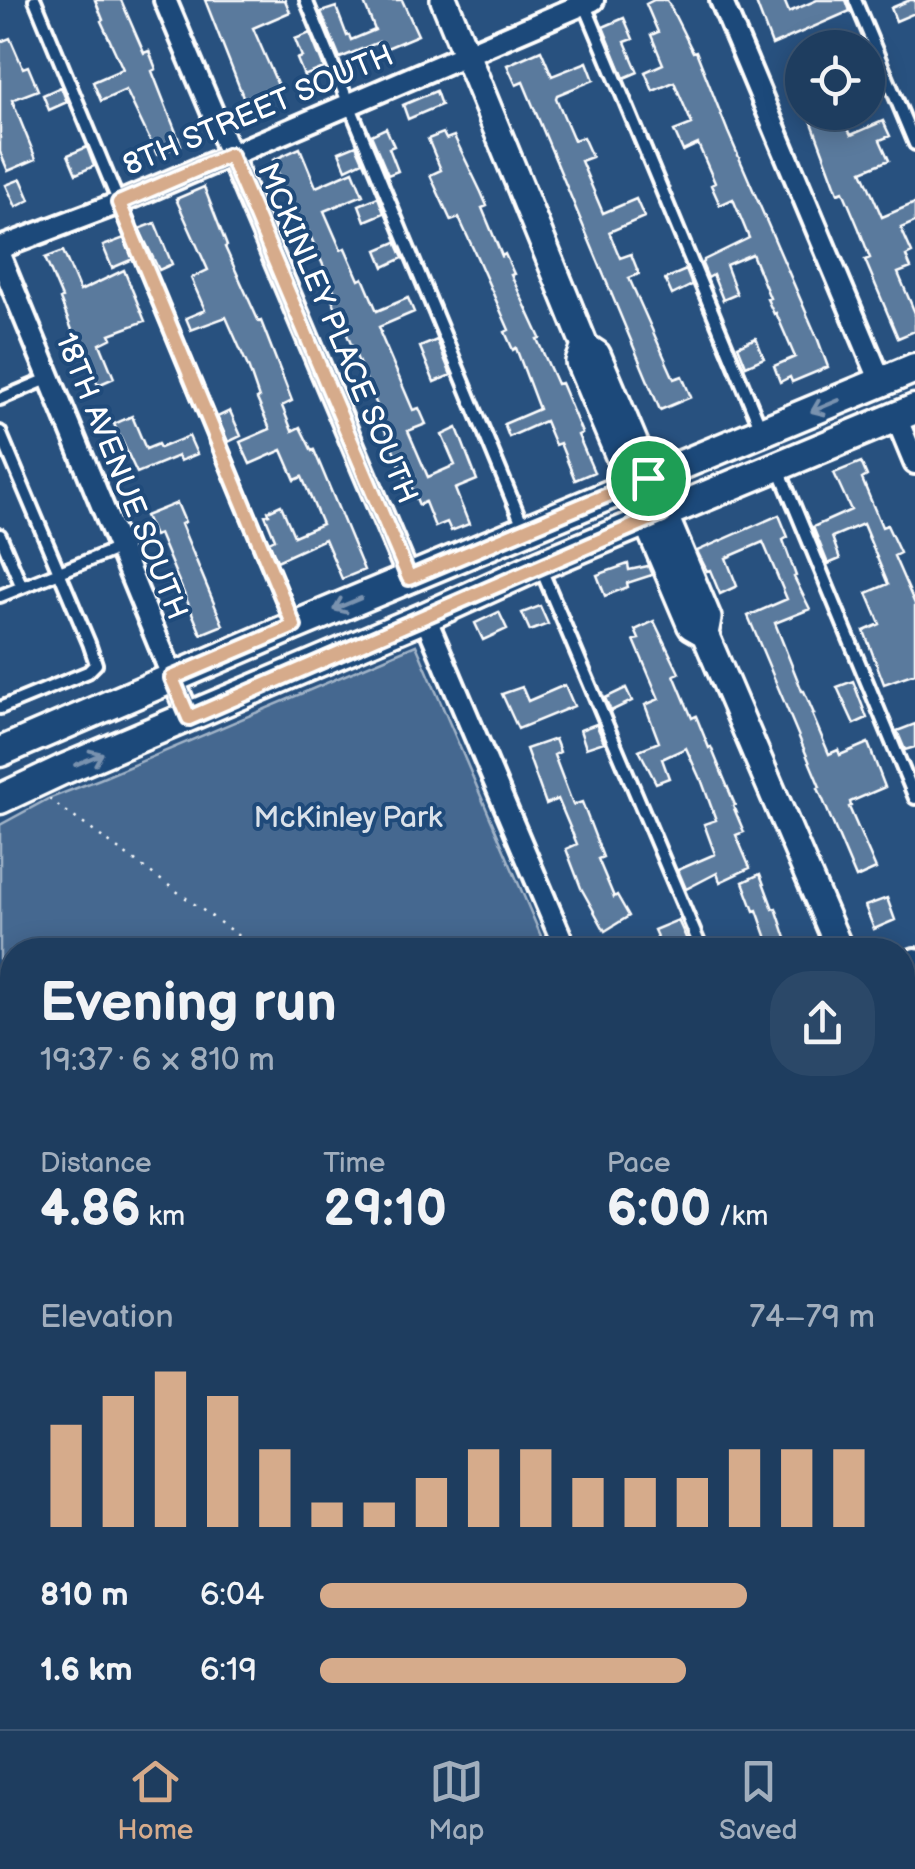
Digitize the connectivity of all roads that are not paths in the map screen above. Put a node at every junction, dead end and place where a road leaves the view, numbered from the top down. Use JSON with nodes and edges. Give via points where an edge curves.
{"nodes":[{"id":1,"x":35,"y":0,"type":"edge"},
{"id":2,"x":165,"y":0,"type":"edge"},
{"id":3,"x":306,"y":0,"type":"edge"},
{"id":4,"x":444,"y":0,"type":"edge"},
{"id":5,"x":721,"y":0,"type":"edge"},
{"id":6,"x":855,"y":0,"type":"edge"},
{"id":7,"x":587,"y":1,"type":"edge"},
{"id":8,"x":467,"y":54,"type":"junction"},
{"id":9,"x":349,"y":104,"type":"junction"},
{"id":10,"x":915,"y":144,"type":"edge"},
{"id":11,"x":230,"y":155,"type":"junction"},
{"id":12,"x":119,"y":203,"type":"junction"},
{"id":13,"x":0,"y":248,"type":"edge"},
{"id":14,"x":0,"y":258,"type":"edge"},
{"id":15,"x":915,"y":368,"type":"edge"},
{"id":16,"x":50,"y":378,"type":"junction"},
{"id":17,"x":881,"y":382,"type":"junction"},
{"id":18,"x":0,"y":399,"type":"edge"},
{"id":19,"x":905,"y":413,"type":"edge"},
{"id":20,"x":0,"y":432,"type":"edge"},
{"id":21,"x":762,"y":432,"type":"junction"},
{"id":22,"x":915,"y":463,"type":"edge"},
{"id":23,"x":777,"y":466,"type":"junction"},
{"id":24,"x":640,"y":482,"type":"junction"},
{"id":25,"x":654,"y":518,"type":"junction"},
{"id":26,"x":525,"y":530,"type":"junction"},
{"id":27,"x":0,"y":535,"type":"edge"},
{"id":28,"x":119,"y":548,"type":"junction"},
{"id":29,"x":540,"y":565,"type":"junction"},
{"id":30,"x":58,"y":572,"type":"junction"},
{"id":31,"x":409,"y":578,"type":"junction"},
{"id":32,"x":22,"y":587,"type":"junction"},
{"id":33,"x":0,"y":596,"type":"edge"},
{"id":34,"x":425,"y":616,"type":"junction"},
{"id":35,"x":294,"y":626,"type":"junction"},
{"id":36,"x":172,"y":678,"type":"junction"},
{"id":37,"x":0,"y":708,"type":"edge"},
{"id":38,"x":189,"y":718,"type":"junction"},
{"id":39,"x":0,"y":752,"type":"edge"},
{"id":40,"x":915,"y":798,"type":"edge"},
{"id":41,"x":0,"y":799,"type":"edge"},
{"id":42,"x":561,"y":938,"type":"edge"},
{"id":43,"x":697,"y":938,"type":"edge"},
{"id":44,"x":835,"y":938,"type":"edge"}],
"edges":[{"from":1,"to":12,"type":"lane"},
{"from":2,"to":11,"type":"street","name":"MCKINLEY PLACE SOUTH"},
{"from":3,"to":9,"type":"lane"},
{"from":4,"to":8,"type":"street"},
{"from":5,"to":17,"type":"street"},
{"from":6,"to":10,"type":"lane"},
{"from":7,"to":8,"type":"street","name":"8TH STREET SOUTH"},
{"from":7,"to":21,"type":"lane"},
{"from":8,"to":9,"type":"street","name":"8TH STREET SOUTH"},
{"from":8,"to":24,"type":"street","via":[[585,346],[579,362]]},
{"from":9,"to":11,"type":"street","name":"8TH STREET SOUTH"},
{"from":9,"to":26,"type":"lane"},
{"from":11,"to":12,"type":"street","name":"8TH STREET SOUTH"},
{"from":11,"to":31,"type":"street","name":"MCKINLEY PLACE SOUTH"},
{"from":12,"to":13,"type":"street","name":"8TH STREET SOUTH"},
{"from":12,"to":35,"type":"lane"},
{"from":14,"to":16,"type":"street","name":"18TH AVENUE SOUTH"},
{"from":15,"to":17,"type":"main road"},
{"from":16,"to":18,"type":"lane"},
{"from":16,"to":28,"type":"street","name":"18TH AVENUE SOUTH"},
{"from":17,"to":21,"type":"main road","one_way":true},
{"from":19,"to":22,"type":"street"},
{"from":19,"to":23,"type":"main road"},
{"from":20,"to":30,"type":"lane"},
{"from":21,"to":24,"type":"main road"},
{"from":23,"to":25,"type":"main road"},
{"from":23,"to":40,"type":"lane"},
{"from":24,"to":25,"type":"street"},
{"from":24,"to":26,"type":"main road"},
{"from":25,"to":29,"type":"main road"},
{"from":25,"to":44,"type":"street","via":[[691,626],[706,634]]},
{"from":26,"to":31,"type":"main road"},
{"from":27,"to":32,"type":"lane"},
{"from":28,"to":30,"type":"lane"},
{"from":28,"to":36,"type":"street","name":"18TH AVENUE SOUTH"},
{"from":29,"to":34,"type":"main road"},
{"from":29,"to":43,"type":"lane"},
{"from":30,"to":32,"type":"lane"},
{"from":30,"to":37,"type":"lane","via":[[96,664]]},
{"from":31,"to":35,"type":"main road","one_way":true},
{"from":32,"to":33,"type":"lane"},
{"from":34,"to":38,"type":"main road"},
{"from":34,"to":42,"type":"street"},
{"from":35,"to":36,"type":"main road"},
{"from":36,"to":38,"type":"street","name":"18TH AVENUE SOUTH"},
{"from":36,"to":39,"type":"main road"},
{"from":41,"to":38,"type":"main road","one_way":true}]}
